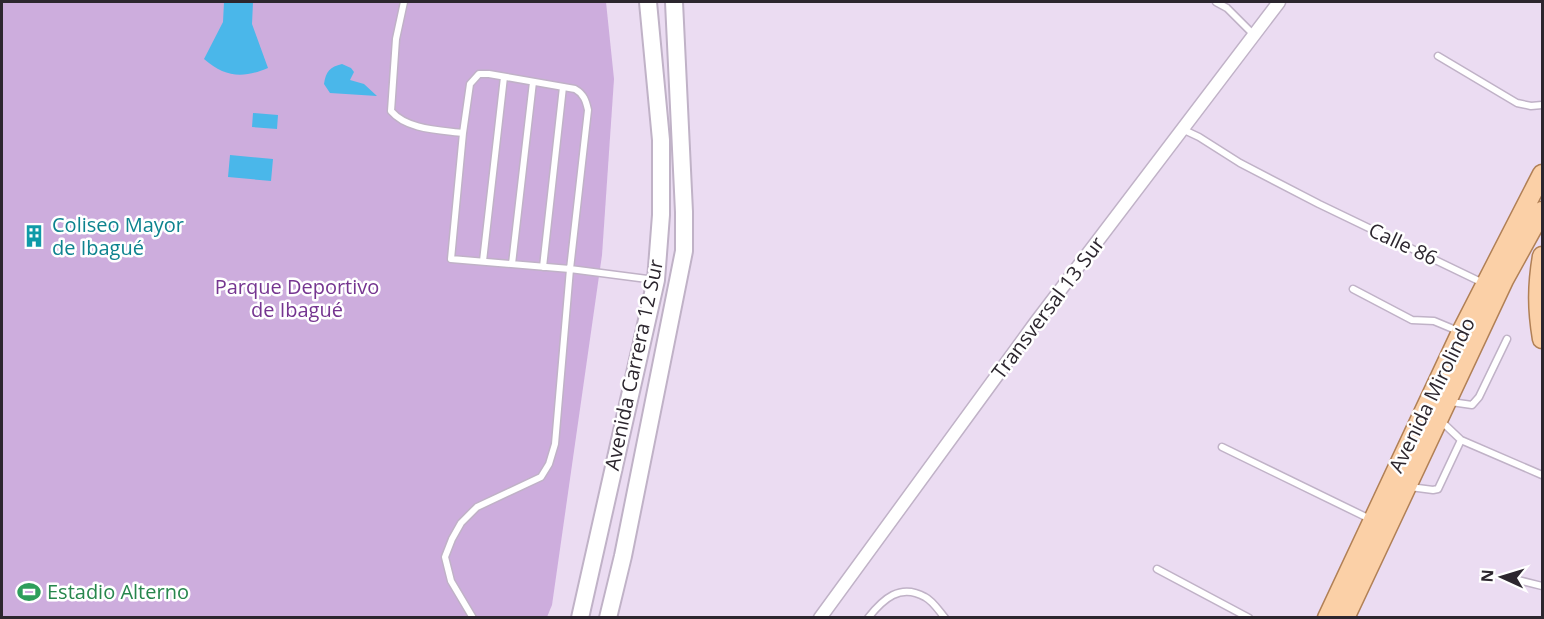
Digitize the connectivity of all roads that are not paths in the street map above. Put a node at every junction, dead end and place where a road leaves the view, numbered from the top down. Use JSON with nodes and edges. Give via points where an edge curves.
{"nodes":[{"id":1,"x":404,"y":2,"type":"edge"},
{"id":2,"x":648,"y":2,"type":"edge"},
{"id":3,"x":674,"y":2,"type":"edge"},
{"id":4,"x":1216,"y":2,"type":"edge"},
{"id":5,"x":1279,"y":2,"type":"edge"},
{"id":6,"x":1254,"y":35,"type":"junction"},
{"id":7,"x":1438,"y":56,"type":"dead end"},
{"id":8,"x":504,"y":77,"type":"junction"},
{"id":9,"x":533,"y":82,"type":"junction"},
{"id":10,"x":563,"y":87,"type":"junction"},
{"id":11,"x":1542,"y":105,"type":"edge"},
{"id":12,"x":1182,"y":129,"type":"junction"},
{"id":13,"x":463,"y":133,"type":"junction"},
{"id":14,"x":1542,"y":174,"type":"edge"},
{"id":15,"x":1542,"y":211,"type":"edge"},
{"id":16,"x":1542,"y":256,"type":"edge"},
{"id":17,"x":483,"y":261,"type":"junction"},
{"id":18,"x":512,"y":264,"type":"junction"},
{"id":19,"x":543,"y":267,"type":"junction"},
{"id":20,"x":570,"y":268,"type":"junction"},
{"id":21,"x":656,"y":280,"type":"junction"},
{"id":22,"x":1486,"y":284,"type":"junction"},
{"id":23,"x":1353,"y":289,"type":"dead end"},
{"id":24,"x":1461,"y":332,"type":"junction"},
{"id":25,"x":1507,"y":339,"type":"dead end"},
{"id":26,"x":1542,"y":339,"type":"edge"},
{"id":27,"x":1447,"y":401,"type":"junction"},
{"id":28,"x":1439,"y":419,"type":"junction"},
{"id":29,"x":1461,"y":440,"type":"junction"},
{"id":30,"x":1222,"y":447,"type":"dead end"},
{"id":31,"x":1542,"y":473,"type":"edge"},
{"id":32,"x":1407,"y":486,"type":"junction"},
{"id":33,"x":1372,"y":520,"type":"junction"},
{"id":34,"x":1157,"y":569,"type":"dead end"},
{"id":35,"x":1518,"y":580,"type":"dead end"},
{"id":36,"x":1542,"y":586,"type":"edge"},
{"id":37,"x":473,"y":618,"type":"edge"},
{"id":38,"x":580,"y":618,"type":"edge"},
{"id":39,"x":608,"y":618,"type":"edge"},
{"id":40,"x":820,"y":618,"type":"edge"},
{"id":41,"x":868,"y":618,"type":"edge"},
{"id":42,"x":945,"y":618,"type":"edge"},
{"id":43,"x":1249,"y":618,"type":"edge"},
{"id":44,"x":1326,"y":618,"type":"edge"},
{"id":45,"x":1345,"y":618,"type":"edge"}],
"edges":[{"from":1,"to":13,"type":"lane","via":[[396,39],[392,111],[399,120],[410,124]]},
{"from":2,"to":21,"type":"street","name":"Avenida Carrera 12 Sur","via":[[661,140]]},
{"from":3,"to":39,"type":"street","name":"Avenida Carrera 12 Sur","via":[[684,251]]},
{"from":4,"to":6,"type":"lane"},
{"from":5,"to":6,"type":"street","name":"Transversal 13 Sur"},
{"from":6,"to":12,"type":"street","name":"Transversal 13 Sur"},
{"from":7,"to":11,"type":"lane","via":[[1517,103]]},
{"from":8,"to":9,"type":"lane"},
{"from":8,"to":13,"type":"lane","via":[[479,74],[474,78]]},
{"from":8,"to":17,"type":"lane"},
{"from":9,"to":10,"type":"lane"},
{"from":9,"to":18,"type":"lane"},
{"from":10,"to":19,"type":"lane"},
{"from":10,"to":20,"type":"lane","via":[[581,93],[588,110]]},
{"from":12,"to":22,"type":"lane","name":"Calle 86","via":[[1319,204]]},
{"from":12,"to":40,"type":"street","name":"Transversal 13 Sur"},
{"from":13,"to":17,"type":"lane","via":[[451,259]]},
{"from":14,"to":22,"type":"main road","name":"Avenida Mirolindo"},
{"from":15,"to":27,"type":"main road","name":"Avenida Mirolindo","via":[[1504,280]]},
{"from":16,"to":26,"type":"main road","via":[[1537,284]]},
{"from":17,"to":18,"type":"lane"},
{"from":18,"to":19,"type":"lane"},
{"from":19,"to":20,"type":"lane"},
{"from":20,"to":21,"type":"lane"},
{"from":20,"to":37,"type":"lane","via":[[555,444],[549,464],[541,477],[477,507],[462,523],[445,557],[451,581]]},
{"from":21,"to":38,"type":"street","name":"Avenida Carrera 12 Sur"},
{"from":22,"to":24,"type":"main road","name":"Avenida Mirolindo"},
{"from":23,"to":24,"type":"lane","via":[[1412,321],[1434,321]]},
{"from":24,"to":33,"type":"main road","name":"Avenida Mirolindo"},
{"from":25,"to":27,"type":"lane","via":[[1472,405]]},
{"from":27,"to":28,"type":"main road","name":"Avenida Mirolindo"},
{"from":28,"to":29,"type":"lane"},
{"from":28,"to":32,"type":"main road","name":"Avenida Mirolindo"},
{"from":29,"to":31,"type":"lane"},
{"from":29,"to":32,"type":"lane","via":[[1438,489]]},
{"from":30,"to":33,"type":"lane"},
{"from":32,"to":45,"type":"main road","name":"Avenida Mirolindo"},
{"from":33,"to":44,"type":"main road","name":"Avenida Mirolindo"},
{"from":34,"to":43,"type":"lane"},
{"from":35,"to":36,"type":"lane"},
{"from":41,"to":42,"type":"lane","via":[[882,600],[912,592],[927,598]]}]}
